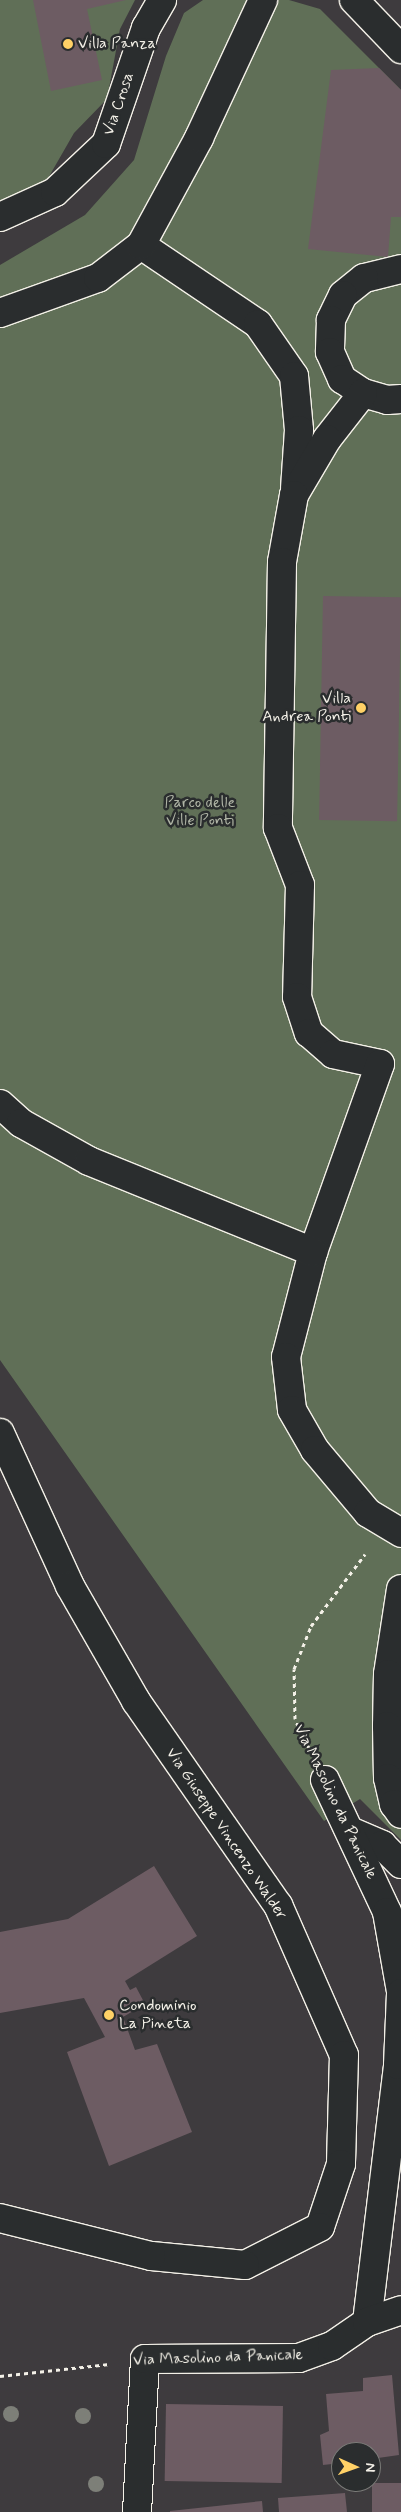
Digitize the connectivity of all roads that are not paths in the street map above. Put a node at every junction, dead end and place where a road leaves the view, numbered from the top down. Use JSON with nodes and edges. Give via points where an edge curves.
{"nodes":[{"id":1,"x":162,"y":0,"type":"edge"},
{"id":2,"x":263,"y":0,"type":"edge"},
{"id":3,"x":354,"y":0,"type":"edge"},
{"id":4,"x":401,"y":49,"type":"edge"},
{"id":5,"x":0,"y":217,"type":"edge"},
{"id":6,"x":141,"y":245,"type":"junction"},
{"id":7,"x":401,"y":269,"type":"edge"},
{"id":8,"x":0,"y":313,"type":"edge"},
{"id":9,"x":363,"y":393,"type":"junction"},
{"id":10,"x":401,"y":399,"type":"edge"},
{"id":11,"x":294,"y":495,"type":"junction"},
{"id":12,"x":390,"y":1065,"type":"edge"},
{"id":13,"x":0,"y":1104,"type":"edge"},
{"id":14,"x":313,"y":1252,"type":"junction"},
{"id":15,"x":0,"y":1433,"type":"edge"},
{"id":16,"x":401,"y":1533,"type":"edge"},
{"id":17,"x":401,"y":1589,"type":"edge"},
{"id":18,"x":325,"y":1780,"type":"road end"},
{"id":19,"x":401,"y":1814,"type":"edge"},
{"id":20,"x":352,"y":1832,"type":"junction"},
{"id":21,"x":401,"y":1864,"type":"edge"},
{"id":22,"x":401,"y":1992,"type":"edge"},
{"id":23,"x":0,"y":2218,"type":"edge"},
{"id":24,"x":401,"y":2310,"type":"edge"},
{"id":25,"x":367,"y":2322,"type":"junction"},
{"id":26,"x":137,"y":2512,"type":"edge"}],
"edges":[{"from":1,"to":5,"type":"street","name":"Via Crosa","via":[[146,28],[106,144],[55,192]]},
{"from":2,"to":6,"type":"street","via":[[200,138]]},
{"from":3,"to":4,"type":"street"},
{"from":6,"to":8,"type":"street","via":[[98,278]]},
{"from":6,"to":11,"type":"street","via":[[258,324],[294,376],[299,430]]},
{"from":7,"to":9,"type":"street","via":[[364,278],[343,295],[331,320],[330,352],[342,379]]},
{"from":9,"to":10,"type":"street","via":[[387,400]]},
{"from":9,"to":11,"type":"street","via":[[327,439]]},
{"from":11,"to":12,"type":"street","via":[[282,562],[278,828],[300,885],[298,998],[309,1033],[333,1054]]},
{"from":12,"to":14,"type":"street"},
{"from":13,"to":14,"type":"street","via":[[21,1122],[89,1161]]},
{"from":14,"to":16,"type":"street","via":[[286,1357],[292,1410],[315,1450],[368,1513]]},
{"from":15,"to":23,"type":"street","name":"Via Giuseppe Vincenzo Walder","via":[[70,1586],[136,1701],[278,1905],[344,2055],[341,2164],[320,2226],[245,2265],[151,2256]]},
{"from":17,"to":19,"type":"street","via":[[388,1674],[387,1726],[388,1778],[394,1804]]},
{"from":18,"to":20,"type":"street","name":"Via Masolino da Panicale"},
{"from":20,"to":21,"type":"street","via":[[382,1845]]},
{"from":20,"to":22,"type":"street","name":"Via Masolino da Panicale","via":[[387,1912]]},
{"from":22,"to":25,"type":"street","name":"Via Masolino da Panicale","via":[[398,2065]]},
{"from":24,"to":25,"type":"street"},
{"from":25,"to":26,"type":"street","name":"Via Masolino da Panicale","via":[[332,2346],[300,2358],[145,2360]]}]}
